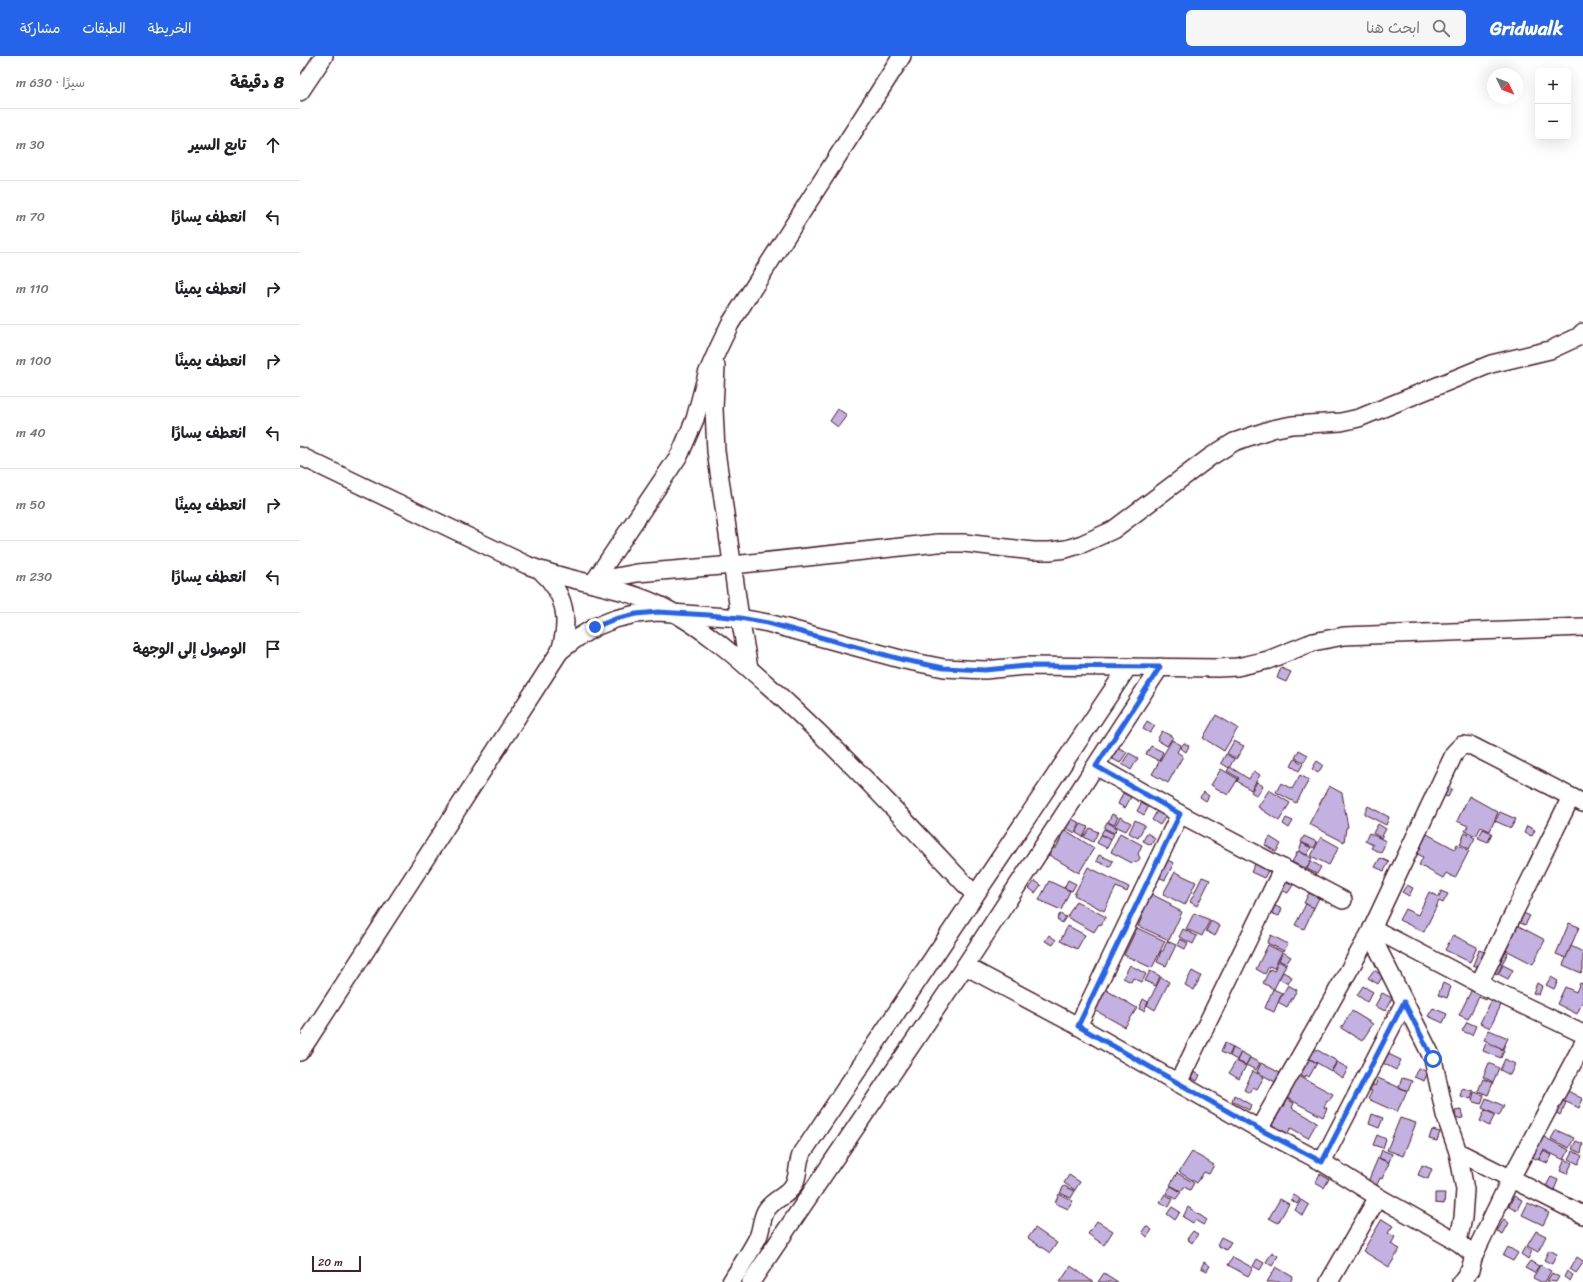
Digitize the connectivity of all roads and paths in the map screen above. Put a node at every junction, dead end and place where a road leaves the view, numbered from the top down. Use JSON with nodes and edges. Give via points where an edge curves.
{"nodes":[{"id":1,"x":324,"y":56,"type":"edge"},
{"id":2,"x":902,"y":56,"type":"edge"},
{"id":3,"x":300,"y":92,"type":"edge"},
{"id":4,"x":1583,"y":332,"type":"edge"},
{"id":5,"x":718,"y":348,"type":"junction"},
{"id":6,"x":300,"y":456,"type":"edge"},
{"id":7,"x":733,"y":565,"type":"junction"},
{"id":8,"x":541,"y":571,"type":"junction"},
{"id":9,"x":595,"y":584,"type":"junction"},
{"id":10,"x":675,"y":614,"type":"junction"},
{"id":11,"x":740,"y":618,"type":"junction"},
{"id":12,"x":1583,"y":627,"type":"edge"},
{"id":13,"x":560,"y":651,"type":"junction"},
{"id":14,"x":1128,"y":667,"type":"junction"},
{"id":15,"x":1160,"y":667,"type":"junction"},
{"id":16,"x":748,"y":668,"type":"junction"},
{"id":17,"x":1096,"y":766,"type":"junction"},
{"id":18,"x":1577,"y":800,"type":"edge"},
{"id":19,"x":1180,"y":814,"type":"junction"},
{"id":20,"x":1283,"y":868,"type":"junction"},
{"id":21,"x":976,"y":895,"type":"junction"},
{"id":22,"x":1343,"y":900,"type":"dead end"},
{"id":23,"x":1371,"y":930,"type":"junction"},
{"id":24,"x":965,"y":966,"type":"junction"},
{"id":25,"x":1479,"y":984,"type":"junction"},
{"id":26,"x":1404,"y":1002,"type":"junction"},
{"id":27,"x":1078,"y":1026,"type":"junction"},
{"id":28,"x":1583,"y":1034,"type":"edge"},
{"id":29,"x":1583,"y":1044,"type":"edge"},
{"id":30,"x":300,"y":1052,"type":"edge"},
{"id":31,"x":1178,"y":1083,"type":"junction"},
{"id":32,"x":1259,"y":1129,"type":"junction"},
{"id":33,"x":1458,"y":1152,"type":"junction"},
{"id":34,"x":1322,"y":1162,"type":"junction"},
{"id":35,"x":1511,"y":1178,"type":"junction"},
{"id":36,"x":1378,"y":1197,"type":"junction"},
{"id":37,"x":1583,"y":1215,"type":"edge"},
{"id":38,"x":1458,"y":1242,"type":"junction"},
{"id":39,"x":1471,"y":1272,"type":"edge"},
{"id":40,"x":731,"y":1282,"type":"edge"},
{"id":41,"x":751,"y":1282,"type":"edge"},
{"id":42,"x":1329,"y":1282,"type":"edge"}],
"edges":[{"from":1,"to":3,"type":"street"},
{"from":2,"to":5,"type":"street","via":[[730,324]]},
{"from":4,"to":7,"type":"street","via":[[1550,350],[1492,364],[1359,418],[1333,423],[1292,425],[1253,434],[1210,457],[1113,530],[1071,547],[1033,551],[938,543]]},
{"from":5,"to":7,"type":"street","via":[[714,430]]},
{"from":5,"to":9,"type":"street","via":[[680,454]]},
{"from":6,"to":8,"type":"street"},
{"from":7,"to":9,"type":"street","via":[[638,573]]},
{"from":7,"to":11,"type":"street"},
{"from":8,"to":9,"type":"street"},
{"from":8,"to":13,"type":"street","via":[[556,587],[564,608],[565,630]]},
{"from":9,"to":10,"type":"street","via":[[641,598]]},
{"from":10,"to":11,"type":"street"},
{"from":10,"to":13,"type":"street","via":[[658,612],[615,619],[595,627]]},
{"from":10,"to":16,"type":"street","via":[[700,630]]},
{"from":11,"to":14,"type":"street","via":[[944,668],[985,670],[1026,666]]},
{"from":11,"to":16,"type":"street"},
{"from":12,"to":15,"type":"street","via":[[1344,636],[1313,642],[1253,664],[1218,668]]},
{"from":13,"to":30,"type":"street"},
{"from":14,"to":15,"type":"street"},
{"from":14,"to":21,"type":"street"},
{"from":15,"to":17,"type":"street"},
{"from":16,"to":21,"type":"street","via":[[817,731]]},
{"from":17,"to":19,"type":"street"},
{"from":17,"to":24,"type":"street"},
{"from":18,"to":23,"type":"street","via":[[1472,746],[1462,745],[1455,752]]},
{"from":18,"to":25,"type":"street"},
{"from":19,"to":20,"type":"street"},
{"from":19,"to":27,"type":"street"},
{"from":20,"to":22,"type":"street"},
{"from":20,"to":31,"type":"street"},
{"from":21,"to":40,"type":"street","via":[[801,1155],[795,1183],[768,1208],[757,1238]]},
{"from":23,"to":25,"type":"street"},
{"from":23,"to":26,"type":"street"},
{"from":23,"to":32,"type":"street"},
{"from":24,"to":27,"type":"street"},
{"from":24,"to":41,"type":"street"},
{"from":25,"to":28,"type":"street"},
{"from":26,"to":33,"type":"street","via":[[1433,1059]]},
{"from":26,"to":34,"type":"street"},
{"from":27,"to":31,"type":"street"},
{"from":29,"to":35,"type":"street"},
{"from":31,"to":32,"type":"street"},
{"from":32,"to":34,"type":"street"},
{"from":33,"to":35,"type":"street"},
{"from":33,"to":38,"type":"street","via":[[1465,1190]]},
{"from":34,"to":36,"type":"street"},
{"from":35,"to":37,"type":"street"},
{"from":35,"to":39,"type":"street"},
{"from":36,"to":38,"type":"street"},
{"from":36,"to":42,"type":"street"},
{"from":38,"to":39,"type":"street"}]}
